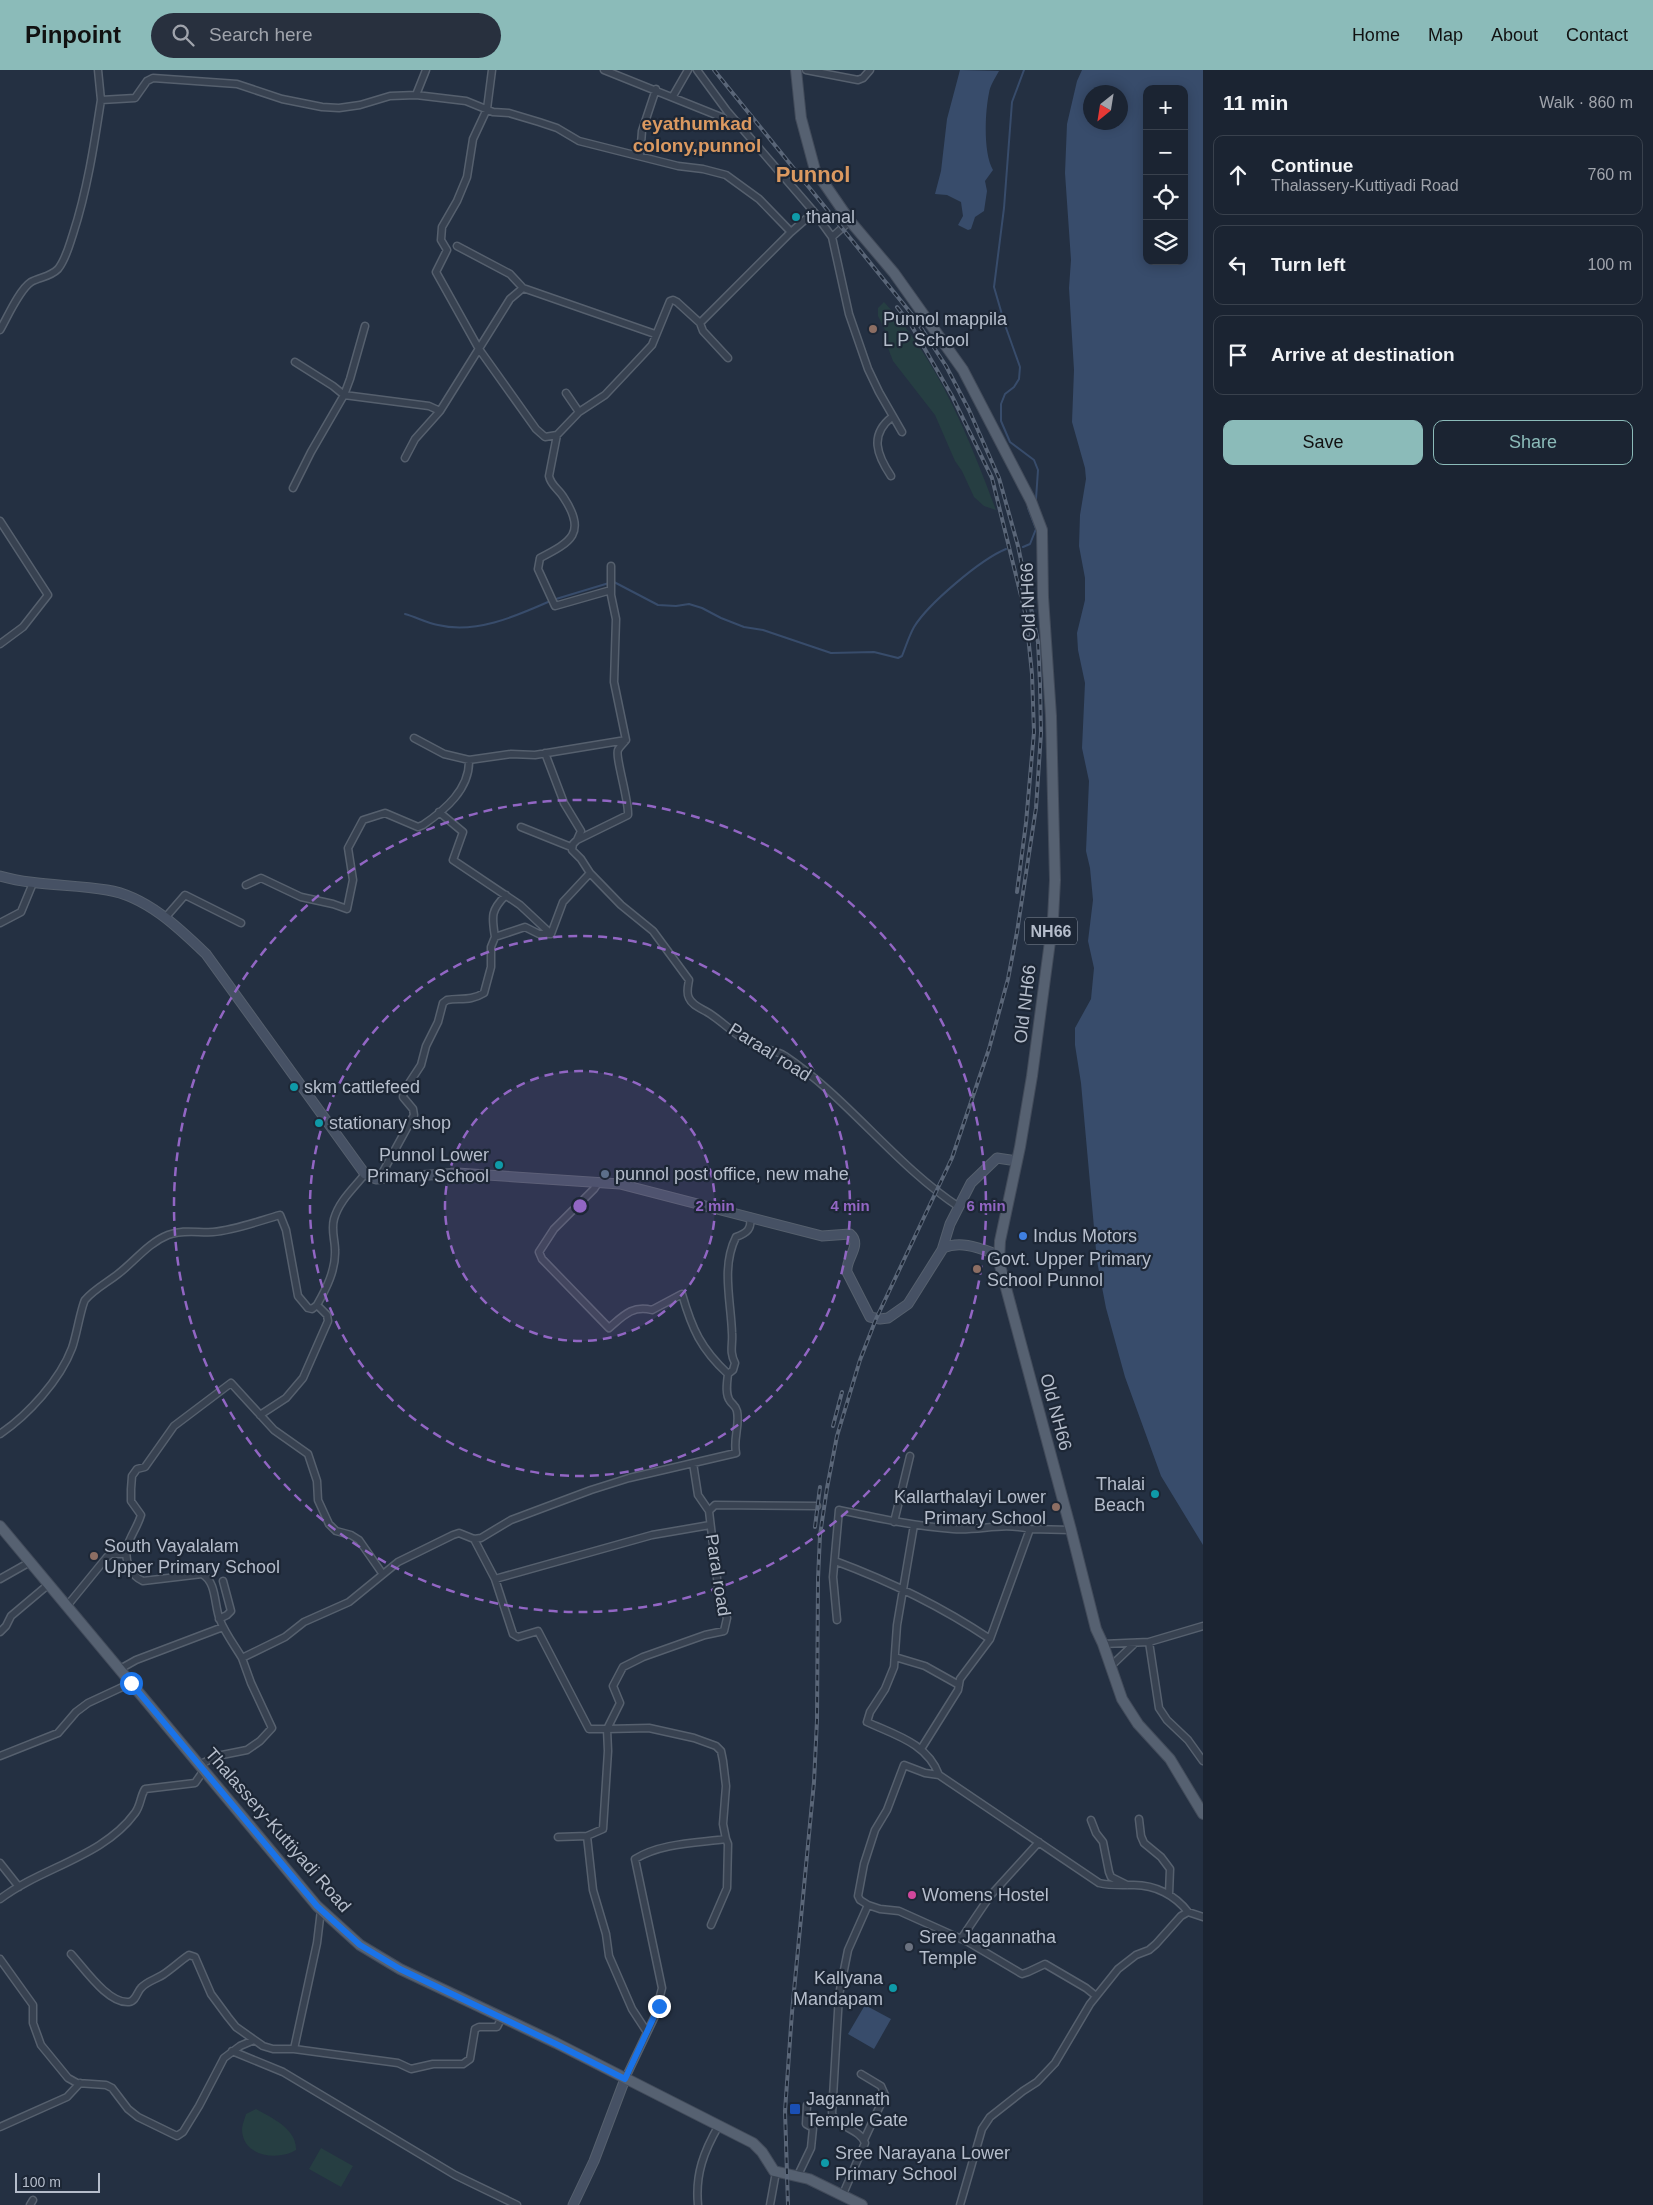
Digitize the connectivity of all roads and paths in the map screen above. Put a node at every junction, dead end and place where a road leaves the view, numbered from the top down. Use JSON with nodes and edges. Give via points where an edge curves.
{"nodes":[{"id":1,"x":98,"y":70,"type":"edge"},
{"id":2,"x":426,"y":70,"type":"edge"},
{"id":3,"x":492,"y":70,"type":"edge"},
{"id":4,"x":604,"y":70,"type":"edge"},
{"id":5,"x":688,"y":70,"type":"edge"},
{"id":6,"x":697,"y":70,"type":"edge"},
{"id":7,"x":796,"y":70,"type":"edge"},
{"id":8,"x":806,"y":70,"type":"edge"},
{"id":9,"x":870,"y":70,"type":"edge"},
{"id":10,"x":656,"y":90,"type":"junction"},
{"id":11,"x":416,"y":95,"type":"junction"},
{"id":12,"x":673,"y":96,"type":"junction"},
{"id":13,"x":101,"y":100,"type":"junction"},
{"id":14,"x":486,"y":109,"type":"junction"},
{"id":15,"x":737,"y":123,"type":"junction"},
{"id":16,"x":640,"y":156,"type":"junction"},
{"id":17,"x":814,"y":212,"type":"junction"},
{"id":18,"x":850,"y":221,"type":"junction"},
{"id":19,"x":790,"y":232,"type":"junction"},
{"id":20,"x":832,"y":237,"type":"junction"},
{"id":21,"x":457,"y":246,"type":"dead end"},
{"id":22,"x":523,"y":288,"type":"junction"},
{"id":23,"x":700,"y":323,"type":"junction"},
{"id":24,"x":365,"y":326,"type":"dead end"},
{"id":25,"x":0,"y":330,"type":"edge"},
{"id":26,"x":655,"y":334,"type":"junction"},
{"id":27,"x":478,"y":349,"type":"junction"},
{"id":28,"x":728,"y":358,"type":"dead end"},
{"id":29,"x":295,"y":362,"type":"dead end"},
{"id":30,"x":566,"y":393,"type":"dead end"},
{"id":31,"x":344,"y":395,"type":"junction"},
{"id":32,"x":440,"y":410,"type":"junction"},
{"id":33,"x":579,"y":412,"type":"junction"},
{"id":34,"x":892,"y":416,"type":"junction"},
{"id":35,"x":902,"y":432,"type":"dead end"},
{"id":36,"x":557,"y":435,"type":"junction"},
{"id":37,"x":405,"y":458,"type":"dead end"},
{"id":38,"x":891,"y":476,"type":"dead end"},
{"id":39,"x":293,"y":488,"type":"dead end"},
{"id":40,"x":0,"y":521,"type":"edge"},
{"id":41,"x":611,"y":566,"type":"dead end"},
{"id":42,"x":611,"y":585,"type":"junction"},
{"id":43,"x":0,"y":644,"type":"edge"},
{"id":44,"x":414,"y":738,"type":"dead end"},
{"id":45,"x":626,"y":740,"type":"junction"},
{"id":46,"x":545,"y":753,"type":"junction"},
{"id":47,"x":469,"y":760,"type":"junction"},
{"id":48,"x":439,"y":812,"type":"junction"},
{"id":49,"x":521,"y":827,"type":"dead end"},
{"id":50,"x":577,"y":840,"type":"junction"},
{"id":51,"x":572,"y":847,"type":"junction"},
{"id":52,"x":590,"y":873,"type":"junction"},
{"id":53,"x":0,"y":876,"type":"edge"},
{"id":54,"x":33,"y":883,"type":"junction"},
{"id":55,"x":246,"y":885,"type":"dead end"},
{"id":56,"x":506,"y":896,"type":"junction"},
{"id":57,"x":165,"y":918,"type":"junction"},
{"id":58,"x":241,"y":922,"type":"dead end"},
{"id":59,"x":0,"y":923,"type":"edge"},
{"id":60,"x":550,"y":934,"type":"junction"},
{"id":61,"x":495,"y":937,"type":"junction"},
{"id":62,"x":1017,"y":1161,"type":"junction"},
{"id":63,"x":365,"y":1174,"type":"junction"},
{"id":64,"x":379,"y":1179,"type":"junction"},
{"id":65,"x":598,"y":1182,"type":"junction"},
{"id":66,"x":959,"y":1207,"type":"junction"},
{"id":67,"x":750,"y":1217,"type":"junction"},
{"id":68,"x":943,"y":1248,"type":"junction"},
{"id":69,"x":999,"y":1255,"type":"junction"},
{"id":70,"x":317,"y":1306,"type":"junction"},
{"id":71,"x":728,"y":1374,"type":"junction"},
{"id":72,"x":260,"y":1415,"type":"junction"},
{"id":73,"x":0,"y":1434,"type":"edge"},
{"id":74,"x":910,"y":1456,"type":"dead end"},
{"id":75,"x":694,"y":1463,"type":"junction"},
{"id":76,"x":817,"y":1506,"type":"dead end"},
{"id":77,"x":708,"y":1511,"type":"junction"},
{"id":78,"x":894,"y":1522,"type":"junction"},
{"id":79,"x":710,"y":1525,"type":"junction"},
{"id":80,"x":914,"y":1525,"type":"junction"},
{"id":81,"x":0,"y":1526,"type":"edge"},
{"id":82,"x":1030,"y":1529,"type":"junction"},
{"id":83,"x":1071,"y":1530,"type":"junction"},
{"id":84,"x":474,"y":1539,"type":"junction"},
{"id":85,"x":125,"y":1554,"type":"junction"},
{"id":86,"x":835,"y":1561,"type":"junction"},
{"id":87,"x":30,"y":1562,"type":"junction"},
{"id":88,"x":382,"y":1573,"type":"junction"},
{"id":89,"x":0,"y":1579,"type":"edge"},
{"id":90,"x":495,"y":1579,"type":"junction"},
{"id":91,"x":223,"y":1581,"type":"dead end"},
{"id":92,"x":49,"y":1584,"type":"junction"},
{"id":93,"x":904,"y":1590,"type":"junction"},
{"id":94,"x":66,"y":1606,"type":"junction"},
{"id":95,"x":219,"y":1619,"type":"junction"},
{"id":96,"x":837,"y":1620,"type":"dead end"},
{"id":97,"x":1203,"y":1626,"type":"edge"},
{"id":98,"x":223,"y":1627,"type":"junction"},
{"id":99,"x":0,"y":1632,"type":"edge"},
{"id":100,"x":990,"y":1639,"type":"junction"},
{"id":101,"x":1149,"y":1642,"type":"junction"},
{"id":102,"x":1103,"y":1644,"type":"junction"},
{"id":103,"x":1135,"y":1644,"type":"junction"},
{"id":104,"x":895,"y":1657,"type":"junction"},
{"id":105,"x":242,"y":1658,"type":"junction"},
{"id":106,"x":1111,"y":1666,"type":"junction"},
{"id":107,"x":120,"y":1669,"type":"junction"},
{"id":108,"x":131,"y":1683,"type":"junction"},
{"id":109,"x":959,"y":1685,"type":"junction"},
{"id":110,"x":607,"y":1730,"type":"junction"},
{"id":111,"x":921,"y":1749,"type":"junction"},
{"id":112,"x":0,"y":1756,"type":"edge"},
{"id":113,"x":1203,"y":1761,"type":"edge"},
{"id":114,"x":201,"y":1767,"type":"junction"},
{"id":115,"x":939,"y":1775,"type":"junction"},
{"id":116,"x":1203,"y":1814,"type":"edge"},
{"id":117,"x":1139,"y":1819,"type":"dead end"},
{"id":118,"x":1091,"y":1820,"type":"dead end"},
{"id":119,"x":587,"y":1836,"type":"junction"},
{"id":120,"x":558,"y":1837,"type":"dead end"},
{"id":121,"x":726,"y":1839,"type":"junction"},
{"id":122,"x":1039,"y":1842,"type":"junction"},
{"id":123,"x":0,"y":1863,"type":"edge"},
{"id":124,"x":1127,"y":1885,"type":"junction"},
{"id":125,"x":19,"y":1887,"type":"junction"},
{"id":126,"x":1169,"y":1894,"type":"junction"},
{"id":127,"x":0,"y":1899,"type":"edge"},
{"id":128,"x":868,"y":1905,"type":"junction"},
{"id":129,"x":321,"y":1910,"type":"junction"},
{"id":130,"x":1188,"y":1912,"type":"junction"},
{"id":131,"x":1203,"y":1917,"type":"edge"},
{"id":132,"x":711,"y":1925,"type":"dead end"},
{"id":133,"x":961,"y":1939,"type":"junction"},
{"id":134,"x":72,"y":1954,"type":"dead end"},
{"id":135,"x":0,"y":1959,"type":"edge"},
{"id":136,"x":1096,"y":1996,"type":"junction"},
{"id":137,"x":502,"y":2017,"type":"junction"},
{"id":138,"x":647,"y":2032,"type":"junction"},
{"id":139,"x":254,"y":2040,"type":"junction"},
{"id":140,"x":294,"y":2050,"type":"junction"},
{"id":141,"x":232,"y":2051,"type":"junction"},
{"id":142,"x":861,"y":2074,"type":"dead end"},
{"id":143,"x":625,"y":2079,"type":"junction"},
{"id":144,"x":80,"y":2083,"type":"junction"},
{"id":145,"x":807,"y":2105,"type":"dead end"},
{"id":146,"x":719,"y":2125,"type":"junction"},
{"id":147,"x":0,"y":2127,"type":"edge"},
{"id":148,"x":864,"y":2140,"type":"junction"},
{"id":149,"x":776,"y":2172,"type":"junction"},
{"id":150,"x":798,"y":2176,"type":"junction"},
{"id":151,"x":843,"y":2194,"type":"junction"},
{"id":152,"x":518,"y":2205,"type":"edge"},
{"id":153,"x":573,"y":2205,"type":"edge"},
{"id":154,"x":698,"y":2205,"type":"edge"},
{"id":155,"x":770,"y":2205,"type":"edge"},
{"id":156,"x":862,"y":2205,"type":"edge"},
{"id":157,"x":960,"y":2205,"type":"edge"}],
"edges":[{"from":1,"to":13,"type":"street"},
{"from":2,"to":11,"type":"street"},
{"from":3,"to":14,"type":"street"},
{"from":4,"to":10,"type":"street"},
{"from":5,"to":12,"type":"street"},
{"from":6,"to":15,"type":"street"},
{"from":7,"to":18,"type":"main road","name":"Old NH66","number":"NH66","via":[[801,118],[815,170]]},
{"from":8,"to":9,"type":"street","via":[[858,80]]},
{"from":10,"to":12,"type":"street"},
{"from":10,"to":16,"type":"street","via":[[642,131]]},
{"from":11,"to":13,"type":"street","via":[[390,96],[339,108],[322,107],[282,99],[236,84],[154,78],[147,81],[135,98]]},
{"from":11,"to":14,"type":"street","via":[[466,101]]},
{"from":12,"to":15,"type":"street"},
{"from":13,"to":25,"type":"street","via":[[82,208],[66,257],[51,275],[30,283],[20,294]]},
{"from":14,"to":16,"type":"street","via":[[539,122],[579,141]]},
{"from":14,"to":27,"type":"street","via":[[473,139],[467,177],[442,227],[441,240],[447,250],[436,272]]},
{"from":15,"to":17,"type":"street"},
{"from":16,"to":19,"type":"street","via":[[726,175],[759,198]]},
{"from":17,"to":19,"type":"street"},
{"from":17,"to":20,"type":"street"},
{"from":18,"to":20,"type":"street"},
{"from":18,"to":62,"type":"main road","name":"Old NH66","number":"NH66","via":[[894,273],[963,370],[1031,501],[1042,530],[1055,880],[1053,919],[1032,1076]]},
{"from":19,"to":23,"type":"street"},
{"from":20,"to":34,"type":"street","via":[[855,333],[868,369]]},
{"from":21,"to":22,"type":"street","via":[[510,274]]},
{"from":22,"to":26,"type":"street"},
{"from":22,"to":27,"type":"street","via":[[510,299]]},
{"from":23,"to":26,"type":"street","via":[[673,300],[668,304]]},
{"from":23,"to":28,"type":"street","via":[[703,331]]},
{"from":24,"to":31,"type":"street"},
{"from":26,"to":33,"type":"street","via":[[652,345],[620,381]]},
{"from":27,"to":32,"type":"street"},
{"from":27,"to":36,"type":"street","via":[[536,429],[545,438]]},
{"from":29,"to":31,"type":"street"},
{"from":30,"to":33,"type":"street"},
{"from":31,"to":32,"type":"street"},
{"from":31,"to":39,"type":"street"},
{"from":32,"to":37,"type":"street","via":[[415,440]]},
{"from":33,"to":36,"type":"street"},
{"from":34,"to":35,"type":"street"},
{"from":34,"to":38,"type":"street","via":[[882,427],[877,453]]},
{"from":36,"to":42,"type":"street","via":[[549,476],[576,521],[575,529],[564,546],[540,558],[538,569],[555,606]]},
{"from":40,"to":43,"type":"street","via":[[48,595],[23,627]]},
{"from":41,"to":42,"type":"street"},
{"from":42,"to":45,"type":"street","via":[[616,619],[614,682]]},
{"from":44,"to":47,"type":"street","via":[[444,754]]},
{"from":45,"to":46,"type":"street"},
{"from":45,"to":50,"type":"street","via":[[619,748],[618,756],[628,815]]},
{"from":46,"to":47,"type":"street"},
{"from":46,"to":50,"type":"street","via":[[564,803],[581,831]]},
{"from":47,"to":48,"type":"street","via":[[468,773],[460,790]]},
{"from":48,"to":55,"type":"street","via":[[418,827],[385,813],[363,820],[348,848],[354,880],[346,909],[300,897],[261,878]]},
{"from":48,"to":56,"type":"street","via":[[463,832],[453,860]]},
{"from":49,"to":51,"type":"street"},
{"from":50,"to":51,"type":"street"},
{"from":51,"to":52,"type":"street","name":"Paraal road"},
{"from":52,"to":60,"type":"street","via":[[563,902]]},
{"from":52,"to":66,"type":"street","name":"Paraal road","via":[[659,939],[689,980],[687,994],[692,1003],[746,1040],[775,1051],[812,1077],[916,1175]]},
{"from":53,"to":54,"type":"main road"},
{"from":54,"to":57,"type":"main road","via":[[109,890],[139,900]]},
{"from":54,"to":59,"type":"street","via":[[21,912]]},
{"from":56,"to":60,"type":"street"},
{"from":56,"to":61,"type":"street","via":[[492,914]]},
{"from":57,"to":58,"type":"street","via":[[185,895]]},
{"from":57,"to":63,"type":"main road","via":[[206,954]]},
{"from":60,"to":61,"type":"street","via":[[539,934],[525,927]]},
{"from":61,"to":64,"type":"street","via":[[484,993],[443,1003],[421,1065],[404,1091],[414,1115]]},
{"from":62,"to":66,"type":"main road","via":[[1001,1157],[992,1161],[971,1183]]},
{"from":62,"to":69,"type":"main road","name":"Old NH66","number":"NH66"},
{"from":63,"to":64,"type":"main road"},
{"from":63,"to":70,"type":"street","via":[[337,1210],[333,1222],[333,1269]]},
{"from":64,"to":65,"type":"main road","via":[[456,1173]]},
{"from":65,"to":67,"type":"main road","via":[[620,1184]]},
{"from":65,"to":71,"type":"street","via":[[554,1229],[539,1252],[546,1264],[608,1328],[624,1313],[644,1308],[652,1310],[682,1294],[700,1344]]},
{"from":66,"to":68,"type":"main road"},
{"from":67,"to":68,"type":"main road","via":[[822,1236],[850,1234],[856,1243],[847,1272],[867,1313],[880,1319],[888,1318],[908,1304]]},
{"from":67,"to":71,"type":"street","via":[[748,1231],[736,1237],[729,1257],[730,1354],[735,1363]]},
{"from":68,"to":69,"type":"main road","via":[[952,1244],[968,1245]]},
{"from":69,"to":83,"type":"main road","name":"Old NH66","number":"NH66"},
{"from":70,"to":72,"type":"street","via":[[328,1315],[328,1322],[302,1378],[286,1398]]},
{"from":70,"to":73,"type":"street","via":[[308,1308],[298,1296],[286,1230],[280,1215],[214,1232],[170,1234],[155,1241],[85,1301],[72,1349],[65,1362],[37,1402]]},
{"from":71,"to":75,"type":"street","via":[[727,1392],[738,1418],[734,1442],[736,1453]]},
{"from":72,"to":85,"type":"street","via":[[231,1383],[174,1426],[145,1467],[137,1469],[132,1476],[131,1501],[140,1515]]},
{"from":72,"to":88,"type":"street","via":[[274,1430],[308,1454],[317,1481],[318,1500],[329,1524],[336,1531],[359,1540]]},
{"from":74,"to":78,"type":"street"},
{"from":75,"to":77,"type":"street","via":[[698,1495]]},
{"from":75,"to":84,"type":"street","via":[[590,1490],[511,1520]]},
{"from":76,"to":77,"type":"street","name":"Paral road","via":[[715,1505]]},
{"from":77,"to":79,"type":"street","name":"Paral road"},
{"from":78,"to":80,"type":"street"},
{"from":78,"to":86,"type":"street","via":[[839,1510]]},
{"from":79,"to":90,"type":"street","via":[[652,1535]]},
{"from":79,"to":110,"type":"street","name":"Paral road","via":[[719,1595],[727,1618],[724,1631],[685,1641],[623,1667],[613,1686],[620,1703]]},
{"from":80,"to":82,"type":"street","via":[[956,1529],[1012,1525]]},
{"from":80,"to":93,"type":"street"},
{"from":81,"to":87,"type":"main road","name":"Thalassery-Kuttiyadi Road"},
{"from":82,"to":83,"type":"street"},
{"from":82,"to":100,"type":"street"},
{"from":83,"to":102,"type":"main road","name":"Old NH66","number":"NH66","via":[[1096,1629]]},
{"from":84,"to":88,"type":"street","via":[[463,1534],[453,1535]]},
{"from":84,"to":90,"type":"street"},
{"from":85,"to":94,"type":"street","via":[[107,1557]]},
{"from":85,"to":95,"type":"street","via":[[135,1577],[143,1581],[202,1574],[208,1577]]},
{"from":86,"to":93,"type":"street"},
{"from":86,"to":96,"type":"street","via":[[833,1585]]},
{"from":87,"to":89,"type":"street"},
{"from":87,"to":92,"type":"main road","name":"Thalassery-Kuttiyadi Road"},
{"from":88,"to":105,"type":"street","via":[[362,1594],[349,1602],[304,1622],[284,1637]]},
{"from":90,"to":110,"type":"street","via":[[513,1634],[518,1637],[538,1631],[589,1728]]},
{"from":91,"to":95,"type":"street","via":[[231,1611]]},
{"from":92,"to":94,"type":"main road","name":"Thalassery-Kuttiyadi Road"},
{"from":92,"to":99,"type":"street","via":[[11,1616]]},
{"from":93,"to":100,"type":"street","via":[[952,1614]]},
{"from":93,"to":104,"type":"street"},
{"from":94,"to":107,"type":"main road","name":"Thalassery-Kuttiyadi Road"},
{"from":95,"to":98,"type":"street"},
{"from":97,"to":101,"type":"street"},
{"from":98,"to":105,"type":"street"},
{"from":98,"to":107,"type":"street"},
{"from":100,"to":109,"type":"street","via":[[960,1679]]},
{"from":101,"to":103,"type":"street"},
{"from":101,"to":113,"type":"street","via":[[1159,1708]]},
{"from":102,"to":103,"type":"street"},
{"from":102,"to":106,"type":"main road","name":"Old NH66","number":"NH66"},
{"from":103,"to":106,"type":"street"},
{"from":104,"to":109,"type":"street","via":[[925,1666]]},
{"from":104,"to":111,"type":"street","via":[[890,1679],[867,1722]]},
{"from":105,"to":114,"type":"street","via":[[272,1728],[247,1750],[217,1756]]},
{"from":106,"to":116,"type":"main road","name":"Old NH66","number":"NH66","via":[[1122,1699],[1138,1724],[1170,1759]]},
{"from":107,"to":108,"type":"main road","name":"Thalassery-Kuttiyadi Road"},
{"from":108,"to":112,"type":"street","via":[[88,1703],[58,1732]]},
{"from":108,"to":114,"type":"main road","name":"Thalassery-Kuttiyadi Road"},
{"from":109,"to":111,"type":"street"},
{"from":110,"to":119,"type":"street","via":[[603,1829]]},
{"from":110,"to":121,"type":"street","via":[[650,1728],[716,1746],[723,1761],[726,1786],[723,1824]]},
{"from":111,"to":115,"type":"street","via":[[934,1763]]},
{"from":114,"to":125,"type":"street","via":[[195,1783],[144,1789],[137,1812],[116,1832],[75,1859]]},
{"from":114,"to":129,"type":"main road","name":"Thalassery-Kuttiyadi Road"},
{"from":115,"to":122,"type":"street"},
{"from":115,"to":128,"type":"street","via":[[904,1765],[887,1810],[875,1830],[864,1864],[858,1896]]},
{"from":117,"to":126,"type":"street","via":[[1144,1843],[1170,1869]]},
{"from":118,"to":124,"type":"street","via":[[1103,1842],[1111,1877]]},
{"from":119,"to":120,"type":"street"},
{"from":119,"to":138,"type":"street","via":[[593,1890],[609,1956],[632,2009]]},
{"from":121,"to":132,"type":"street","via":[[727,1888]]},
{"from":121,"to":138,"type":"street","via":[[683,1843],[647,1851],[635,1859],[662,1988],[659,2006]]},
{"from":122,"to":124,"type":"street","via":[[1099,1883]]},
{"from":122,"to":133,"type":"street","via":[[990,1896]]},
{"from":123,"to":125,"type":"street"},
{"from":124,"to":126,"type":"street","via":[[1147,1886]]},
{"from":125,"to":127,"type":"street"},
{"from":126,"to":130,"type":"street"},
{"from":128,"to":133,"type":"street","via":[[900,1910]]},
{"from":128,"to":148,"type":"street","via":[[848,1950],[839,1995],[832,2114],[835,2120]]},
{"from":129,"to":137,"type":"main road","name":"Thalassery-Kuttiyadi Road","via":[[360,1945],[400,1969]]},
{"from":129,"to":140,"type":"street"},
{"from":130,"to":131,"type":"street"},
{"from":130,"to":136,"type":"street","via":[[1149,1950],[1136,1955],[1118,1970]]},
{"from":133,"to":136,"type":"street","via":[[1022,1974],[1045,1964]]},
{"from":134,"to":139,"type":"street","via":[[102,1990],[130,2002],[145,1984],[189,1955],[195,1957],[211,1994],[236,2027]]},
{"from":135,"to":144,"type":"street","via":[[33,2005],[32,2023],[41,2045],[68,2078]]},
{"from":136,"to":157,"type":"street","via":[[1055,2063],[1037,2082],[990,2117],[982,2129]]},
{"from":137,"to":140,"type":"street","via":[[497,2027],[475,2029],[470,2059],[464,2064],[433,2064],[411,2069],[398,2064]]},
{"from":137,"to":143,"type":"main road","name":"Thalassery-Kuttiyadi Road"},
{"from":138,"to":143,"type":"street"},
{"from":139,"to":140,"type":"street","via":[[273,2049]]},
{"from":139,"to":141,"type":"street"},
{"from":141,"to":144,"type":"street","via":[[224,2058],[199,2106],[177,2136],[138,2117],[112,2088]]},
{"from":141,"to":152,"type":"street","via":[[284,2072],[455,2176]]},
{"from":142,"to":148,"type":"street","via":[[881,2086],[885,2095]]},
{"from":143,"to":146,"type":"main road","name":"Thalassery-Kuttiyadi Road"},
{"from":143,"to":153,"type":"main road","via":[[594,2161]]},
{"from":144,"to":147,"type":"street","via":[[68,2096]]},
{"from":145,"to":150,"type":"street","via":[[806,2124],[813,2128],[811,2148]]},
{"from":146,"to":149,"type":"main road","name":"Thalassery-Kuttiyadi Road","via":[[756,2145]]},
{"from":146,"to":154,"type":"street","via":[[700,2162]]},
{"from":148,"to":151,"type":"street","via":[[864,2149]]},
{"from":149,"to":150,"type":"main road"},
{"from":149,"to":155,"type":"street"},
{"from":150,"to":151,"type":"main road"},
{"from":151,"to":156,"type":"main road"}]}
